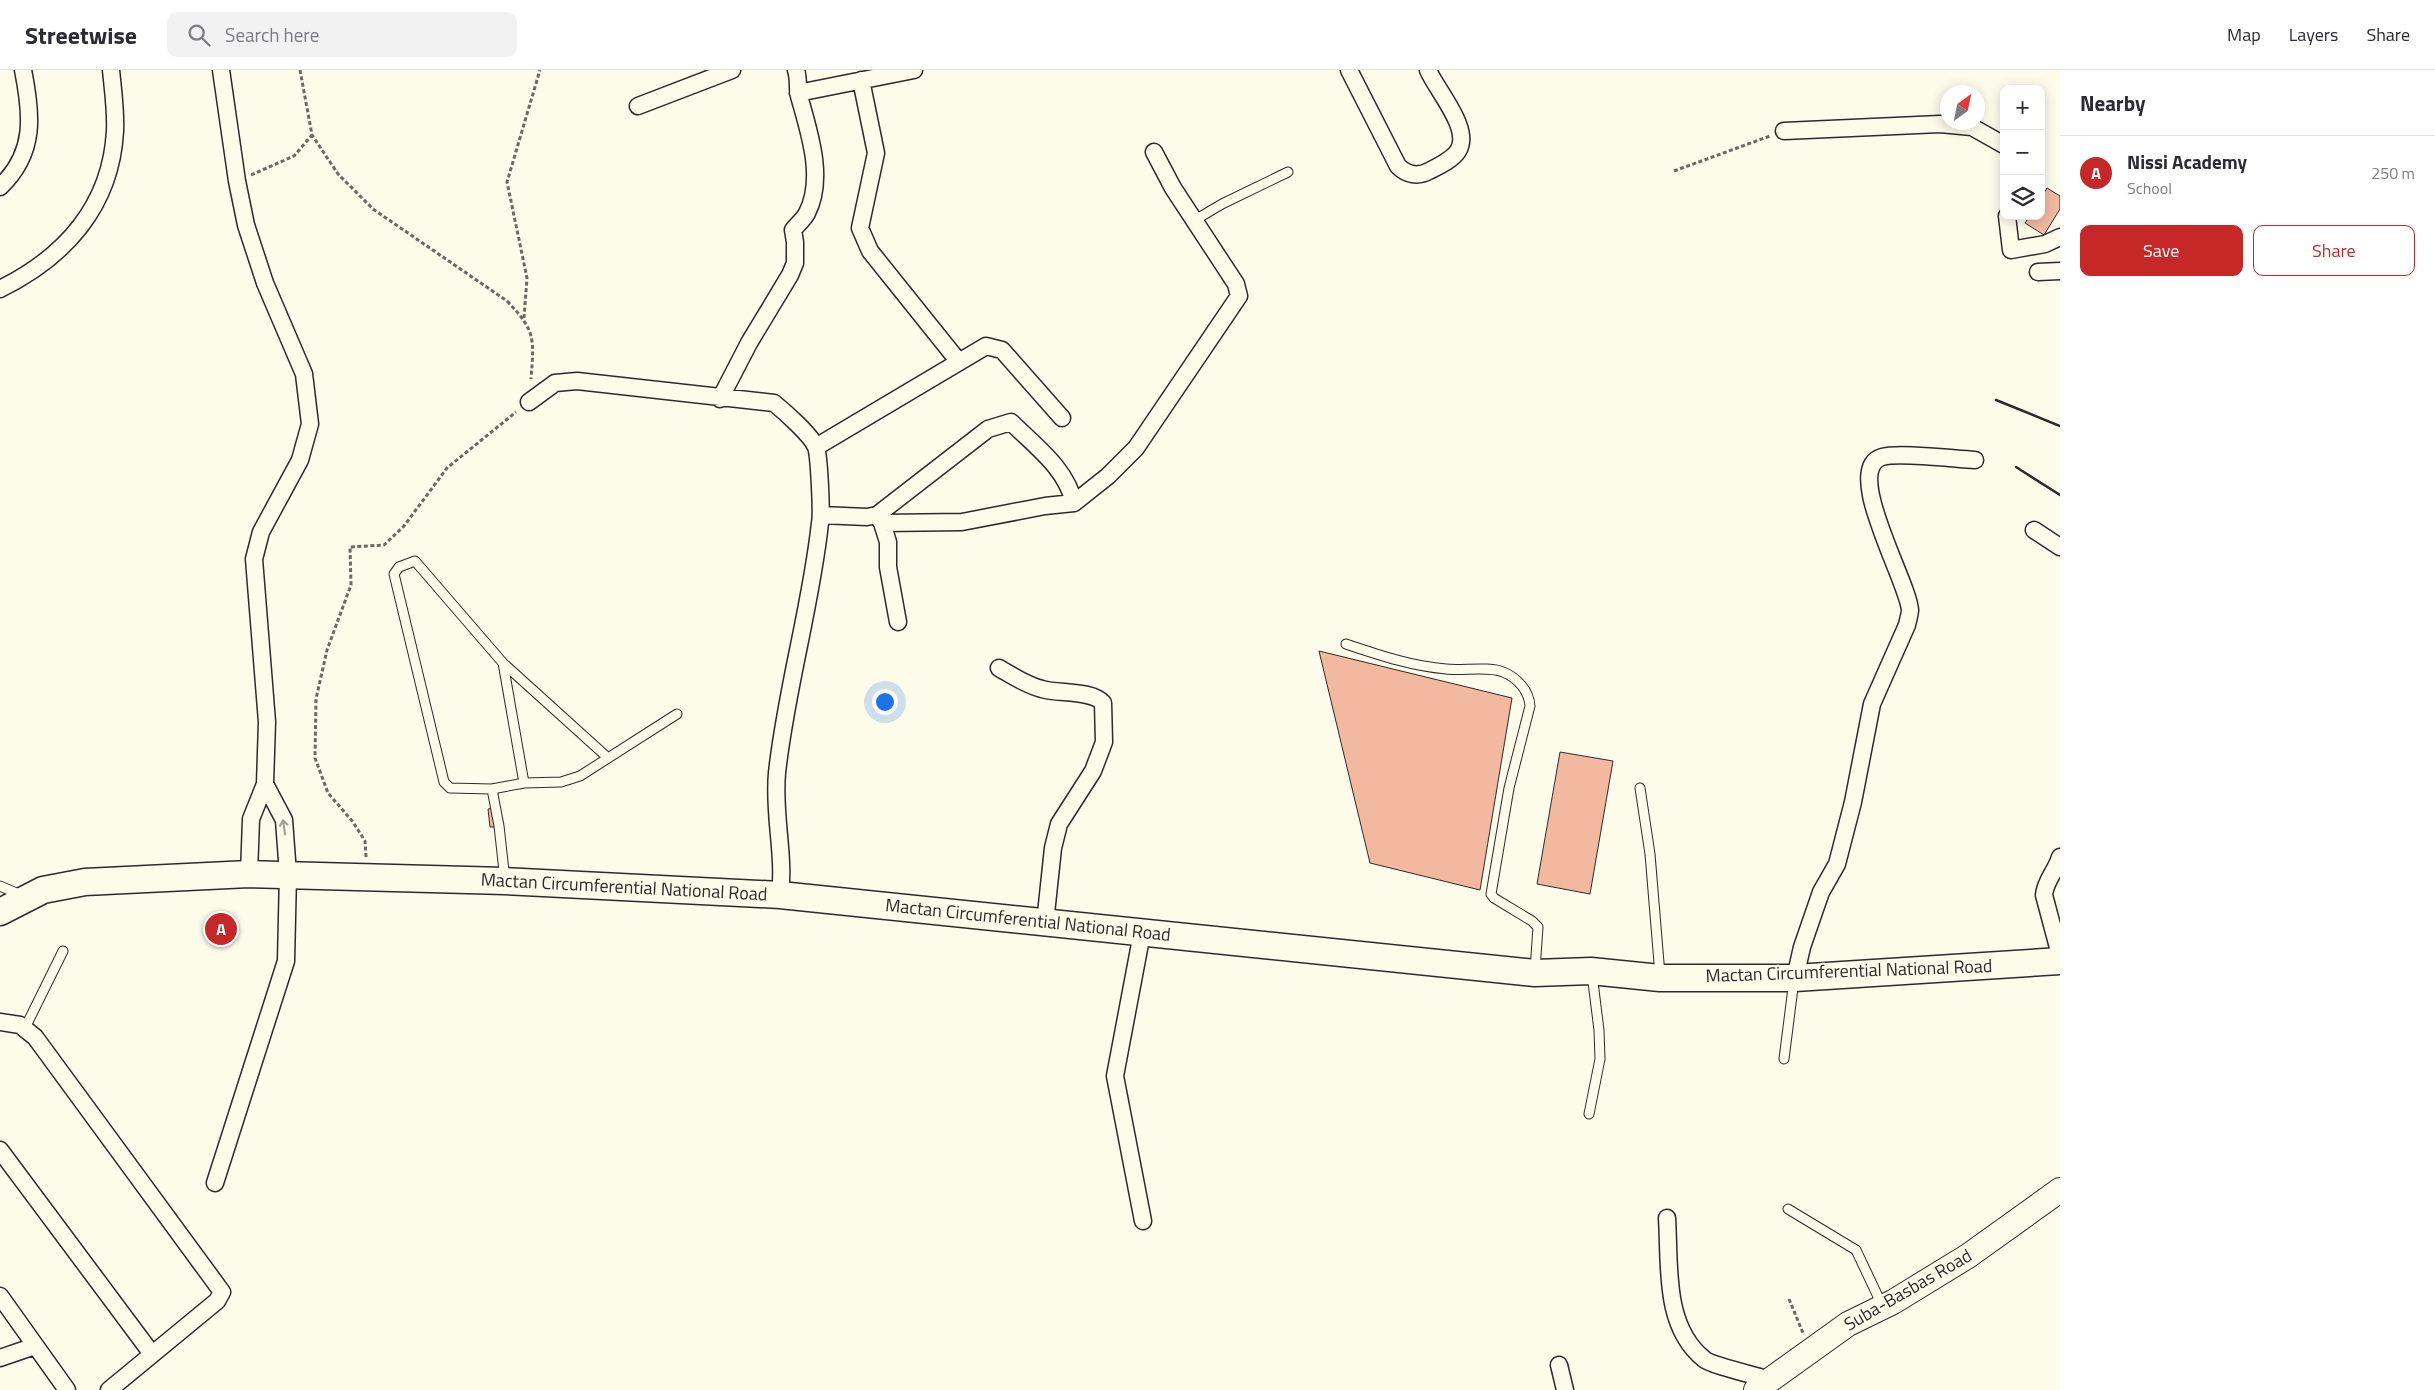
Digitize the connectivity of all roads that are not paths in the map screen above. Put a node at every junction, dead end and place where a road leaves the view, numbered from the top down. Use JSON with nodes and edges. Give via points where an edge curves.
{"nodes":[{"id":1,"x":23,"y":70,"type":"edge"},
{"id":2,"x":111,"y":70,"type":"edge"},
{"id":3,"x":221,"y":70,"type":"edge"},
{"id":4,"x":732,"y":70,"type":"edge"},
{"id":5,"x":796,"y":70,"type":"edge"},
{"id":6,"x":914,"y":70,"type":"edge"},
{"id":7,"x":1349,"y":70,"type":"edge"},
{"id":8,"x":1428,"y":70,"type":"edge"},
{"id":9,"x":861,"y":80,"type":"junction"},
{"id":10,"x":798,"y":93,"type":"junction"},
{"id":11,"x":638,"y":106,"type":"dead end"},
{"id":12,"x":1784,"y":131,"type":"road end"},
{"id":13,"x":2000,"y":143,"type":"edge"},
{"id":14,"x":1154,"y":152,"type":"dead end"},
{"id":15,"x":1288,"y":172,"type":"dead end"},
{"id":16,"x":0,"y":187,"type":"edge"},
{"id":17,"x":1195,"y":220,"type":"junction"},
{"id":18,"x":2007,"y":220,"type":"edge"},
{"id":19,"x":2060,"y":237,"type":"edge"},
{"id":20,"x":2060,"y":271,"type":"edge"},
{"id":21,"x":2038,"y":272,"type":"dead end"},
{"id":22,"x":0,"y":289,"type":"edge"},
{"id":23,"x":959,"y":362,"type":"junction"},
{"id":24,"x":720,"y":398,"type":"junction"},
{"id":25,"x":529,"y":402,"type":"road end"},
{"id":26,"x":1062,"y":418,"type":"dead end"},
{"id":27,"x":816,"y":447,"type":"junction"},
{"id":28,"x":1975,"y":460,"type":"dead end"},
{"id":29,"x":1074,"y":503,"type":"junction"},
{"id":30,"x":821,"y":515,"type":"junction"},
{"id":31,"x":879,"y":519,"type":"junction"},
{"id":32,"x":2034,"y":530,"type":"dead end"},
{"id":33,"x":2060,"y":547,"type":"edge"},
{"id":34,"x":898,"y":622,"type":"dead end"},
{"id":35,"x":1346,"y":644,"type":"dead end"},
{"id":36,"x":503,"y":663,"type":"junction"},
{"id":37,"x":999,"y":668,"type":"dead end"},
{"id":38,"x":677,"y":714,"type":"dead end"},
{"id":39,"x":607,"y":757,"type":"junction"},
{"id":40,"x":524,"y":783,"type":"junction"},
{"id":41,"x":265,"y":784,"type":"junction"},
{"id":42,"x":1640,"y":788,"type":"dead end"},
{"id":43,"x":492,"y":789,"type":"junction"},
{"id":44,"x":2060,"y":857,"type":"edge"},
{"id":45,"x":249,"y":874,"type":"junction"},
{"id":46,"x":288,"y":874,"type":"junction"},
{"id":47,"x":505,"y":881,"type":"junction"},
{"id":48,"x":0,"y":886,"type":"edge"},
{"id":49,"x":780,"y":894,"type":"junction"},
{"id":50,"x":26,"y":897,"type":"junction"},
{"id":51,"x":0,"y":912,"type":"edge"},
{"id":52,"x":1045,"y":924,"type":"junction"},
{"id":53,"x":1142,"y":933,"type":"junction"},
{"id":54,"x":62,"y":951,"type":"dead end"},
{"id":55,"x":2060,"y":955,"type":"edge"},
{"id":56,"x":2060,"y":961,"type":"edge"},
{"id":57,"x":1591,"y":971,"type":"junction"},
{"id":58,"x":1535,"y":972,"type":"junction"},
{"id":59,"x":1660,"y":978,"type":"junction"},
{"id":60,"x":1795,"y":978,"type":"junction"},
{"id":61,"x":0,"y":1022,"type":"edge"},
{"id":62,"x":25,"y":1028,"type":"junction"},
{"id":63,"x":1784,"y":1059,"type":"dead end"},
{"id":64,"x":1589,"y":1114,"type":"dead end"},
{"id":65,"x":2,"y":1158,"type":"edge"},
{"id":66,"x":215,"y":1183,"type":"dead end"},
{"id":67,"x":2060,"y":1190,"type":"edge"},
{"id":68,"x":1788,"y":1210,"type":"dead end"},
{"id":69,"x":1667,"y":1218,"type":"dead end"},
{"id":70,"x":1143,"y":1221,"type":"dead end"},
{"id":71,"x":0,"y":1296,"type":"edge"},
{"id":72,"x":1883,"y":1307,"type":"junction"},
{"id":73,"x":35,"y":1346,"type":"junction"},
{"id":74,"x":152,"y":1354,"type":"junction"},
{"id":75,"x":0,"y":1358,"type":"edge"},
{"id":76,"x":1559,"y":1366,"type":"dead end"},
{"id":77,"x":1763,"y":1385,"type":"edge"},
{"id":78,"x":67,"y":1390,"type":"edge"},
{"id":79,"x":109,"y":1390,"type":"edge"},
{"id":80,"x":1565,"y":1390,"type":"edge"}],
"edges":[{"from":1,"to":16,"type":"street","via":[[29,104],[29,138],[20,161]]},
{"from":2,"to":22,"type":"street","via":[[115,132],[110,166],[99,196],[81,226],[58,251],[35,270]]},
{"from":3,"to":41,"type":"street","via":[[246,225],[265,282],[304,374],[310,424],[300,460],[261,532],[254,560],[266,713]]},
{"from":4,"to":11,"type":"street"},
{"from":5,"to":10,"type":"street"},
{"from":6,"to":9,"type":"street"},
{"from":7,"to":8,"type":"street","via":[[1398,166],[1412,175],[1427,172],[1453,156],[1462,143],[1460,127]]},
{"from":9,"to":10,"type":"street"},
{"from":9,"to":23,"type":"street","via":[[876,153],[860,228],[870,250]]},
{"from":10,"to":24,"type":"street","via":[[816,176],[814,192],[807,213],[793,230],[795,264],[790,275]]},
{"from":12,"to":13,"type":"street","via":[[1940,124],[1972,127]]},
{"from":14,"to":17,"type":"street"},
{"from":15,"to":17,"type":"lane"},
{"from":17,"to":29,"type":"street","via":[[1236,284],[1239,296],[1136,448]]},
{"from":18,"to":19,"type":"street","via":[[2011,250],[2045,244]]},
{"from":20,"to":21,"type":"street"},
{"from":23,"to":26,"type":"street","via":[[986,346],[1002,350]]},
{"from":23,"to":27,"type":"street"},
{"from":24,"to":25,"type":"street","via":[[577,381],[555,383]]},
{"from":24,"to":27,"type":"street","via":[[774,403],[790,416]]},
{"from":27,"to":30,"type":"street"},
{"from":28,"to":60,"type":"street","via":[[1890,456],[1876,461],[1870,468],[1870,498],[1904,586],[1910,611],[1907,625],[1872,704],[1837,864],[1821,892]]},
{"from":29,"to":31,"type":"street","via":[[962,522]]},
{"from":29,"to":31,"type":"street","via":[[1062,473],[1011,422],[988,429]]},
{"from":30,"to":31,"type":"street"},
{"from":30,"to":49,"type":"street","via":[[777,774],[776,811],[782,869]]},
{"from":31,"to":34,"type":"street","via":[[888,542],[888,567]]},
{"from":32,"to":33,"type":"street"},
{"from":35,"to":58,"type":"lane","via":[[1407,664],[1500,671],[1515,679],[1527,693],[1530,706],[1509,788],[1491,892],[1494,898],[1538,927]]},
{"from":36,"to":39,"type":"lane"},
{"from":36,"to":40,"type":"lane"},
{"from":36,"to":43,"type":"lane","via":[[415,561],[399,566],[394,574],[444,782],[450,788]]},
{"from":37,"to":52,"type":"street","via":[[1043,690],[1089,695],[1103,702],[1104,742],[1093,771],[1059,824],[1052,848]]},
{"from":38,"to":39,"type":"lane"},
{"from":39,"to":40,"type":"lane","via":[[580,776],[561,782]]},
{"from":40,"to":43,"type":"lane"},
{"from":41,"to":45,"type":"street","via":[[251,819]]},
{"from":46,"to":41,"type":"street","one_way":true,"via":[[284,820]]},
{"from":42,"to":59,"type":"lane","via":[[1650,854]]},
{"from":43,"to":47,"type":"lane"},
{"from":44,"to":55,"type":"street","via":[[2044,895]]},
{"from":45,"to":46,"type":"main road","name":"Mactan Circumferential National Road"},
{"from":45,"to":50,"type":"main road","name":"Mactan Circumferential National Road","via":[[85,882],[43,890]]},
{"from":46,"to":47,"type":"main road","name":"Mactan Circumferential National Road"},
{"from":46,"to":66,"type":"street","via":[[286,961]]},
{"from":47,"to":49,"type":"main road","name":"Mactan Circumferential National Road"},
{"from":48,"to":50,"type":"lane"},
{"from":49,"to":52,"type":"main road","name":"Mactan Circumferential National Road","via":[[990,915]]},
{"from":50,"to":51,"type":"main road","name":"Mactan Circumferential National Road"},
{"from":52,"to":53,"type":"main road","name":"Mactan Circumferential National Road"},
{"from":53,"to":58,"type":"main road","name":"Mactan Circumferential National Road"},
{"from":53,"to":70,"type":"street","via":[[1115,1076]]},
{"from":54,"to":62,"type":"lane"},
{"from":56,"to":60,"type":"main road","name":"Mactan Circumferential National Road"},
{"from":57,"to":58,"type":"main road","name":"Mactan Circumferential National Road"},
{"from":57,"to":59,"type":"main road","name":"Mactan Circumferential National Road"},
{"from":57,"to":64,"type":"lane","via":[[1600,1059]]},
{"from":59,"to":60,"type":"main road","name":"Mactan Circumferential National Road"},
{"from":60,"to":63,"type":"lane"},
{"from":61,"to":62,"type":"street"},
{"from":62,"to":74,"type":"street","via":[[35,1037],[222,1292],[217,1301]]},
{"from":65,"to":74,"type":"street"},
{"from":67,"to":72,"type":"street","name":"Suba-Basbas Road","via":[[1968,1256]]},
{"from":68,"to":72,"type":"lane","via":[[1856,1250]]},
{"from":69,"to":77,"type":"street","via":[[1675,1318],[1704,1360]]},
{"from":71,"to":73,"type":"street"},
{"from":72,"to":77,"type":"street","name":"Suba-Basbas Road","via":[[1848,1324]]},
{"from":73,"to":75,"type":"street"},
{"from":73,"to":78,"type":"street"},
{"from":74,"to":79,"type":"street"},
{"from":76,"to":80,"type":"street"}]}
